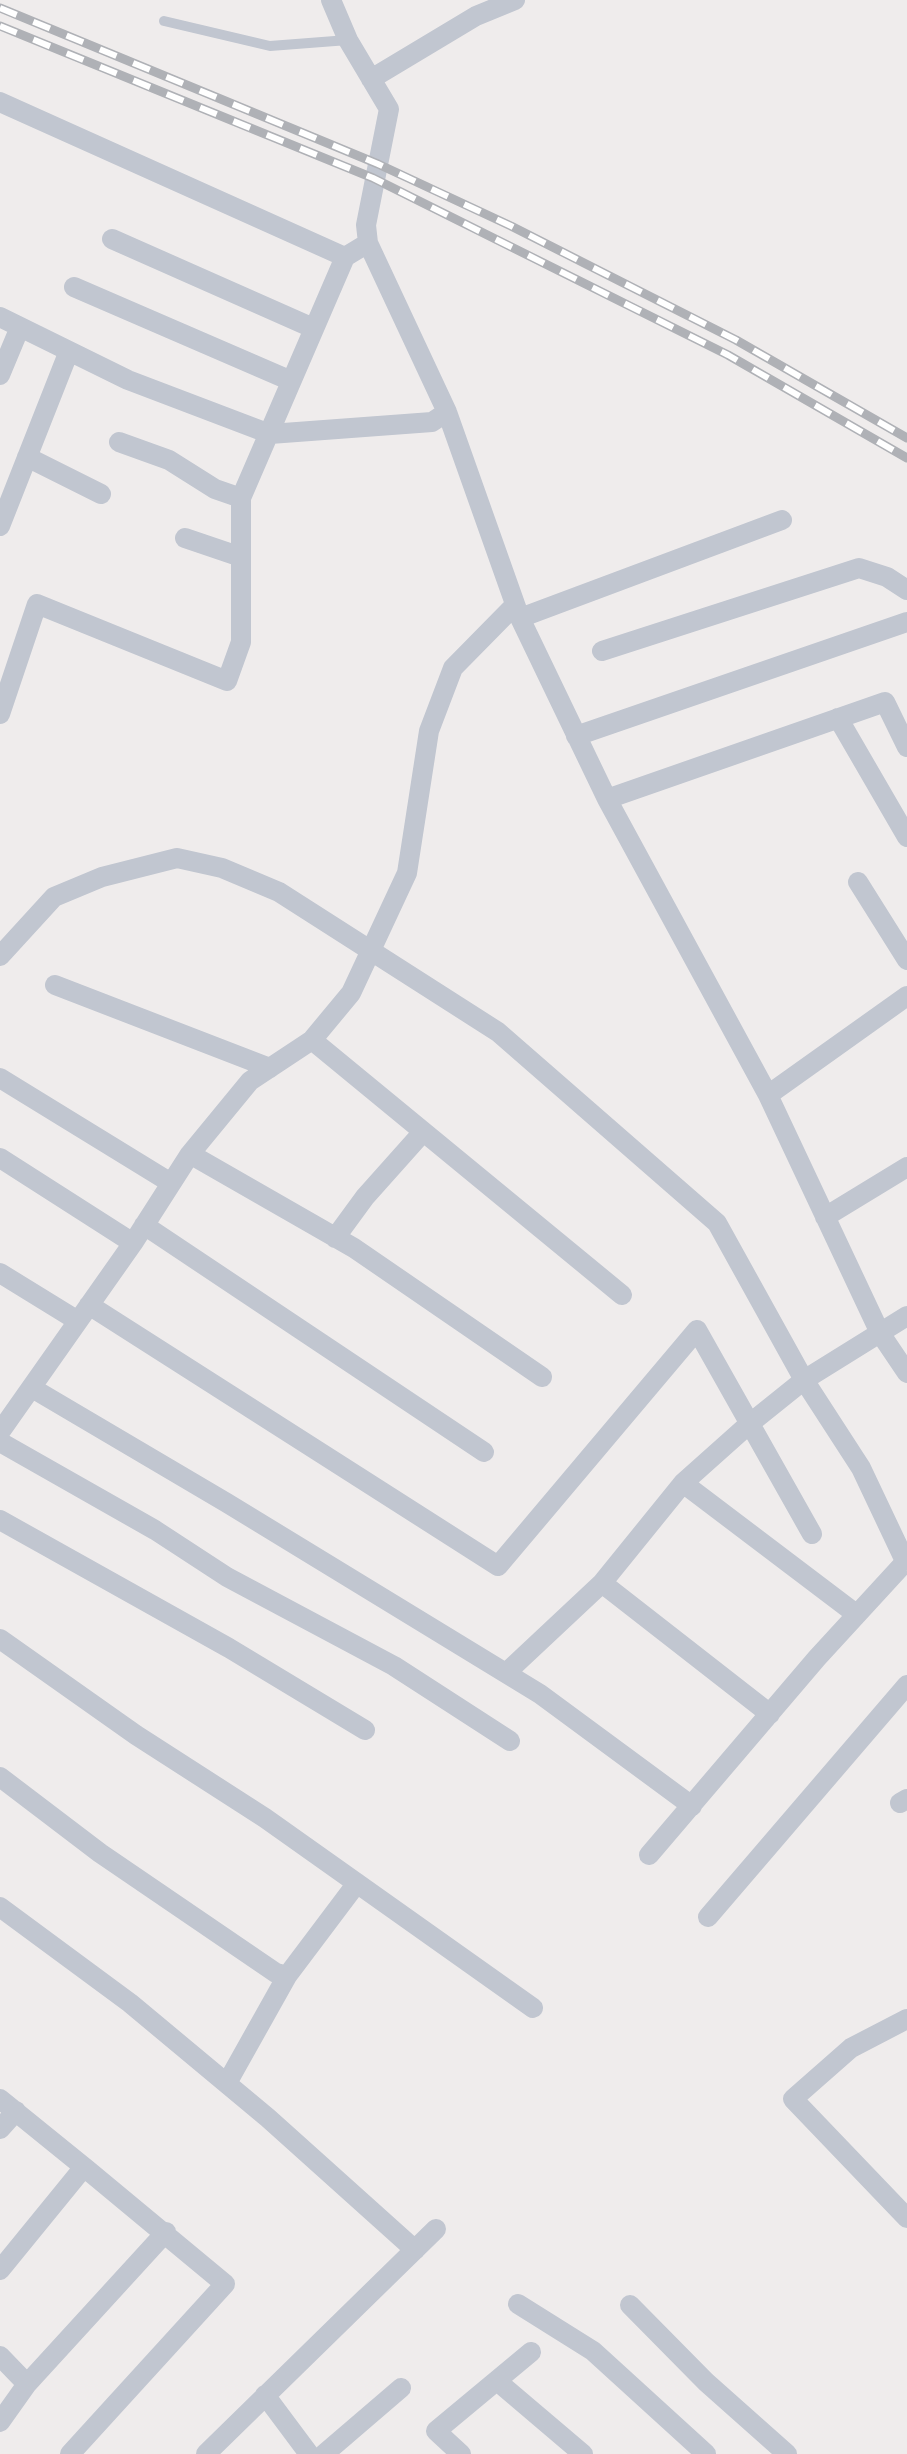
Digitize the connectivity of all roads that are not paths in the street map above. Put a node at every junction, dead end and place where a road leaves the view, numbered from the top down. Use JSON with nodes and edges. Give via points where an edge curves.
{"nodes":[{"id":1,"x":331,"y":0,"type":"edge"},
{"id":2,"x":515,"y":0,"type":"edge"},
{"id":3,"x":164,"y":21,"type":"dead end"},
{"id":4,"x":348,"y":40,"type":"junction"},
{"id":5,"x":371,"y":79,"type":"junction"},
{"id":6,"x":0,"y":102,"type":"edge"},
{"id":7,"x":112,"y":239,"type":"dead end"},
{"id":8,"x":368,"y":243,"type":"junction"},
{"id":9,"x":345,"y":257,"type":"junction"},
{"id":10,"x":74,"y":287,"type":"dead end"},
{"id":11,"x":0,"y":317,"type":"edge"},
{"id":12,"x":20,"y":327,"type":"junction"},
{"id":13,"x":313,"y":328,"type":"junction"},
{"id":14,"x":69,"y":351,"type":"junction"},
{"id":15,"x":0,"y":375,"type":"edge"},
{"id":16,"x":289,"y":380,"type":"junction"},
{"id":17,"x":447,"y":412,"type":"junction"},
{"id":18,"x":270,"y":434,"type":"junction"},
{"id":19,"x":119,"y":442,"type":"dead end"},
{"id":20,"x":27,"y":457,"type":"junction"},
{"id":21,"x":101,"y":494,"type":"dead end"},
{"id":22,"x":241,"y":498,"type":"junction"},
{"id":23,"x":782,"y":520,"type":"dead end"},
{"id":24,"x":0,"y":526,"type":"edge"},
{"id":25,"x":185,"y":538,"type":"dead end"},
{"id":26,"x":241,"y":557,"type":"junction"},
{"id":27,"x":907,"y":590,"type":"edge"},
{"id":28,"x":518,"y":611,"type":"junction"},
{"id":29,"x":907,"y":622,"type":"edge"},
{"id":30,"x":602,"y":651,"type":"dead end"},
{"id":31,"x":0,"y":714,"type":"edge"},
{"id":32,"x":838,"y":718,"type":"junction"},
{"id":33,"x":576,"y":736,"type":"junction"},
{"id":34,"x":907,"y":747,"type":"edge"},
{"id":35,"x":607,"y":799,"type":"junction"},
{"id":36,"x":907,"y":837,"type":"edge"},
{"id":37,"x":858,"y":882,"type":"dead end"},
{"id":38,"x":370,"y":950,"type":"junction"},
{"id":39,"x":0,"y":956,"type":"edge"},
{"id":40,"x":907,"y":960,"type":"edge"},
{"id":41,"x":55,"y":985,"type":"dead end"},
{"id":42,"x":907,"y":996,"type":"edge"},
{"id":43,"x":312,"y":1040,"type":"junction"},
{"id":44,"x":270,"y":1068,"type":"junction"},
{"id":45,"x":0,"y":1078,"type":"edge"},
{"id":46,"x":768,"y":1095,"type":"junction"},
{"id":47,"x":423,"y":1132,"type":"junction"},
{"id":48,"x":190,"y":1154,"type":"junction"},
{"id":49,"x":0,"y":1158,"type":"edge"},
{"id":50,"x":907,"y":1167,"type":"edge"},
{"id":51,"x":171,"y":1183,"type":"junction"},
{"id":52,"x":825,"y":1217,"type":"junction"},
{"id":53,"x":138,"y":1234,"type":"junction"},
{"id":54,"x":335,"y":1238,"type":"junction"},
{"id":55,"x":0,"y":1273,"type":"edge"},
{"id":56,"x":622,"y":1295,"type":"dead end"},
{"id":57,"x":84,"y":1313,"type":"junction"},
{"id":58,"x":907,"y":1316,"type":"edge"},
{"id":59,"x":880,"y":1333,"type":"junction"},
{"id":60,"x":907,"y":1373,"type":"edge"},
{"id":61,"x":542,"y":1377,"type":"dead end"},
{"id":62,"x":804,"y":1380,"type":"junction"},
{"id":63,"x":32,"y":1388,"type":"junction"},
{"id":64,"x":748,"y":1425,"type":"junction"},
{"id":65,"x":1,"y":1431,"type":"edge"},
{"id":66,"x":484,"y":1452,"type":"dead end"},
{"id":67,"x":683,"y":1483,"type":"junction"},
{"id":68,"x":0,"y":1520,"type":"edge"},
{"id":69,"x":812,"y":1534,"type":"dead end"},
{"id":70,"x":906,"y":1560,"type":"edge"},
{"id":71,"x":602,"y":1583,"type":"junction"},
{"id":72,"x":856,"y":1614,"type":"junction"},
{"id":73,"x":0,"y":1639,"type":"edge"},
{"id":74,"x":506,"y":1673,"type":"junction"},
{"id":75,"x":907,"y":1685,"type":"edge"},
{"id":76,"x":770,"y":1714,"type":"junction"},
{"id":77,"x":365,"y":1730,"type":"dead end"},
{"id":78,"x":510,"y":1741,"type":"dead end"},
{"id":79,"x":0,"y":1777,"type":"edge"},
{"id":80,"x":692,"y":1806,"type":"junction"},
{"id":81,"x":649,"y":1855,"type":"dead end"},
{"id":82,"x":357,"y":1883,"type":"junction"},
{"id":83,"x":0,"y":1907,"type":"edge"},
{"id":84,"x":708,"y":1917,"type":"dead end"},
{"id":85,"x":287,"y":1976,"type":"junction"},
{"id":86,"x":533,"y":2008,"type":"dead end"},
{"id":87,"x":907,"y":2019,"type":"edge"},
{"id":88,"x":227,"y":2083,"type":"junction"},
{"id":89,"x":8,"y":2105,"type":"edge"},
{"id":90,"x":0,"y":2129,"type":"edge"},
{"id":91,"x":84,"y":2167,"type":"junction"},
{"id":92,"x":907,"y":2218,"type":"edge"},
{"id":93,"x":436,"y":2229,"type":"dead end"},
{"id":94,"x":166,"y":2232,"type":"junction"},
{"id":95,"x":415,"y":2250,"type":"junction"},
{"id":96,"x":0,"y":2270,"type":"edge"},
{"id":97,"x":518,"y":2304,"type":"dead end"},
{"id":98,"x":630,"y":2305,"type":"dead end"},
{"id":99,"x":531,"y":2352,"type":"dead end"},
{"id":100,"x":0,"y":2356,"type":"edge"},
{"id":101,"x":497,"y":2381,"type":"junction"},
{"id":102,"x":27,"y":2384,"type":"junction"},
{"id":103,"x":401,"y":2388,"type":"dead end"},
{"id":104,"x":265,"y":2395,"type":"junction"},
{"id":105,"x":0,"y":2422,"type":"edge"},
{"id":106,"x":70,"y":2454,"type":"edge"},
{"id":107,"x":206,"y":2454,"type":"edge"},
{"id":108,"x":309,"y":2454,"type":"edge"},
{"id":109,"x":324,"y":2454,"type":"edge"},
{"id":110,"x":461,"y":2454,"type":"edge"},
{"id":111,"x":583,"y":2454,"type":"edge"},
{"id":112,"x":706,"y":2454,"type":"edge"},
{"id":113,"x":787,"y":2454,"type":"edge"}],
"edges":[{"from":1,"to":4,"type":"street"},
{"from":2,"to":5,"type":"street","via":[[476,16]]},
{"from":3,"to":4,"type":"lane","via":[[270,46]]},
{"from":4,"to":5,"type":"street"},
{"from":5,"to":8,"type":"street","via":[[389,109],[366,225]]},
{"from":6,"to":9,"type":"street"},
{"from":7,"to":13,"type":"street"},
{"from":8,"to":9,"type":"street"},
{"from":8,"to":17,"type":"street"},
{"from":9,"to":13,"type":"street"},
{"from":10,"to":16,"type":"street"},
{"from":11,"to":12,"type":"street"},
{"from":12,"to":14,"type":"street"},
{"from":12,"to":15,"type":"street"},
{"from":13,"to":16,"type":"street"},
{"from":14,"to":18,"type":"street","via":[[128,380]]},
{"from":14,"to":20,"type":"street"},
{"from":16,"to":18,"type":"street"},
{"from":17,"to":18,"type":"street","via":[[432,422]]},
{"from":17,"to":28,"type":"street"},
{"from":18,"to":22,"type":"street"},
{"from":19,"to":22,"type":"street","via":[[169,460],[215,489]]},
{"from":20,"to":21,"type":"street"},
{"from":20,"to":24,"type":"street"},
{"from":22,"to":26,"type":"street"},
{"from":23,"to":28,"type":"street"},
{"from":25,"to":26,"type":"street"},
{"from":26,"to":31,"type":"street","via":[[241,642],[227,681],[37,604]]},
{"from":27,"to":30,"type":"street","via":[[859,568]]},
{"from":28,"to":33,"type":"street"},
{"from":28,"to":38,"type":"street","via":[[453,668],[429,731],[407,873]]},
{"from":29,"to":33,"type":"street"},
{"from":32,"to":34,"type":"street","via":[[885,702]]},
{"from":32,"to":35,"type":"street"},
{"from":32,"to":36,"type":"street"},
{"from":33,"to":35,"type":"street"},
{"from":35,"to":46,"type":"street"},
{"from":37,"to":40,"type":"street"},
{"from":38,"to":39,"type":"street","via":[[279,892],[222,868],[177,858],[102,877],[54,897]]},
{"from":38,"to":43,"type":"street","via":[[351,993]]},
{"from":38,"to":62,"type":"street","via":[[498,1032],[717,1223]]},
{"from":41,"to":44,"type":"street"},
{"from":42,"to":46,"type":"street"},
{"from":43,"to":44,"type":"street"},
{"from":43,"to":47,"type":"street"},
{"from":44,"to":48,"type":"street","via":[[250,1081]]},
{"from":45,"to":51,"type":"street"},
{"from":46,"to":52,"type":"street"},
{"from":47,"to":54,"type":"street"},
{"from":47,"to":56,"type":"street"},
{"from":48,"to":51,"type":"street"},
{"from":48,"to":54,"type":"street"},
{"from":49,"to":53,"type":"street"},
{"from":50,"to":52,"type":"street"},
{"from":51,"to":53,"type":"street"},
{"from":52,"to":59,"type":"street"},
{"from":53,"to":57,"type":"street"},
{"from":53,"to":66,"type":"street"},
{"from":54,"to":61,"type":"street"},
{"from":55,"to":57,"type":"street"},
{"from":57,"to":63,"type":"street"},
{"from":57,"to":64,"type":"street","via":[[498,1566],[697,1330]]},
{"from":58,"to":59,"type":"street"},
{"from":59,"to":60,"type":"street"},
{"from":59,"to":62,"type":"street"},
{"from":62,"to":64,"type":"street"},
{"from":62,"to":70,"type":"street","via":[[861,1468]]},
{"from":63,"to":65,"type":"street"},
{"from":63,"to":74,"type":"street"},
{"from":64,"to":67,"type":"street"},
{"from":64,"to":69,"type":"street"},
{"from":65,"to":78,"type":"street","via":[[227,1577],[394,1666]]},
{"from":67,"to":71,"type":"street"},
{"from":67,"to":72,"type":"street"},
{"from":68,"to":77,"type":"street"},
{"from":70,"to":72,"type":"street"},
{"from":71,"to":74,"type":"street"},
{"from":71,"to":76,"type":"street"},
{"from":72,"to":76,"type":"street"},
{"from":73,"to":82,"type":"street"},
{"from":74,"to":80,"type":"street"},
{"from":75,"to":84,"type":"street"},
{"from":76,"to":80,"type":"street"},
{"from":79,"to":85,"type":"street","via":[[100,1853]]},
{"from":80,"to":81,"type":"street"},
{"from":82,"to":85,"type":"street"},
{"from":82,"to":86,"type":"street"},
{"from":83,"to":88,"type":"street"},
{"from":85,"to":88,"type":"street"},
{"from":87,"to":92,"type":"street","via":[[851,2048],[793,2099]]},
{"from":88,"to":95,"type":"street"},
{"from":89,"to":90,"type":"street"},
{"from":89,"to":91,"type":"street"},
{"from":91,"to":94,"type":"street"},
{"from":91,"to":96,"type":"street"},
{"from":93,"to":95,"type":"street"},
{"from":94,"to":102,"type":"street"},
{"from":94,"to":106,"type":"street","via":[[225,2284]]},
{"from":95,"to":104,"type":"street"},
{"from":97,"to":112,"type":"street","via":[[593,2351]]},
{"from":98,"to":113,"type":"street"},
{"from":99,"to":101,"type":"street"},
{"from":100,"to":102,"type":"street"},
{"from":101,"to":110,"type":"street","via":[[436,2431]]},
{"from":101,"to":111,"type":"street"},
{"from":102,"to":105,"type":"street"},
{"from":103,"to":109,"type":"street"},
{"from":104,"to":107,"type":"street"},
{"from":104,"to":108,"type":"street"}]}
